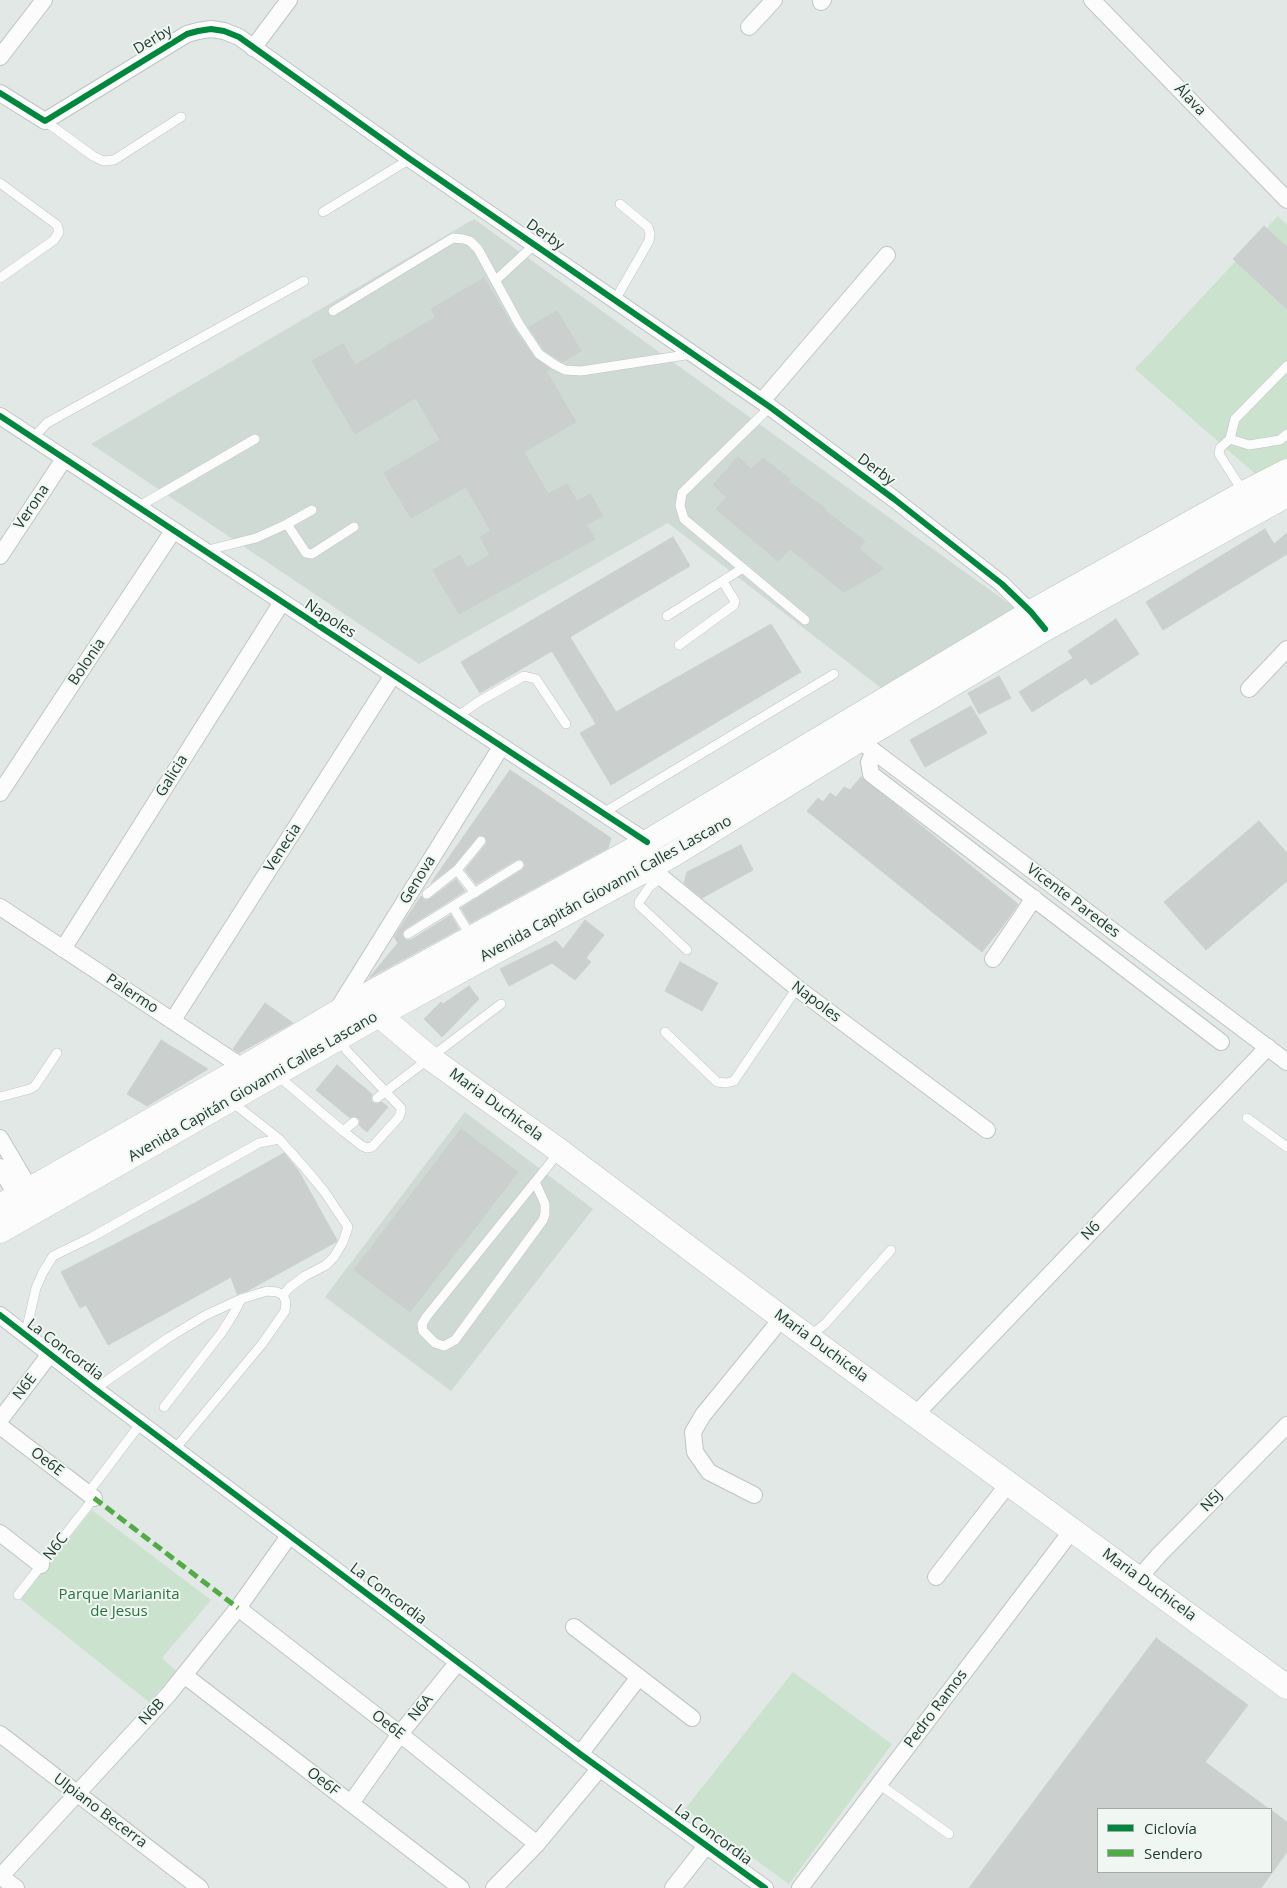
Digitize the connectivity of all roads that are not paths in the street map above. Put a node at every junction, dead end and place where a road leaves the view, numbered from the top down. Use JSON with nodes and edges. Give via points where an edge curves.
{"nodes":[{"id":1,"x":44,"y":0,"type":"edge"},
{"id":2,"x":289,"y":0,"type":"edge"},
{"id":3,"x":774,"y":0,"type":"edge"},
{"id":4,"x":1092,"y":0,"type":"edge"},
{"id":5,"x":749,"y":27,"type":"dead end"},
{"id":6,"x":253,"y":48,"type":"junction"},
{"id":7,"x":0,"y":57,"type":"edge"},
{"id":8,"x":0,"y":93,"type":"edge"},
{"id":9,"x":181,"y":117,"type":"dead end"},
{"id":10,"x":45,"y":121,"type":"junction"},
{"id":11,"x":410,"y":159,"type":"junction"},
{"id":12,"x":0,"y":183,"type":"edge"},
{"id":13,"x":1287,"y":200,"type":"edge"},
{"id":14,"x":620,"y":204,"type":"dead end"},
{"id":15,"x":323,"y":212,"type":"dead end"},
{"id":16,"x":535,"y":244,"type":"junction"},
{"id":17,"x":887,"y":255,"type":"dead end"},
{"id":18,"x":0,"y":278,"type":"edge"},
{"id":19,"x":304,"y":280,"type":"dead end"},
{"id":20,"x":496,"y":280,"type":"junction"},
{"id":21,"x":615,"y":300,"type":"junction"},
{"id":22,"x":333,"y":311,"type":"dead end"},
{"id":23,"x":692,"y":354,"type":"junction"},
{"id":24,"x":1287,"y":366,"type":"edge"},
{"id":25,"x":766,"y":404,"type":"junction"},
{"id":26,"x":0,"y":416,"type":"edge"},
{"id":27,"x":1287,"y":434,"type":"edge"},
{"id":28,"x":33,"y":438,"type":"junction"},
{"id":29,"x":255,"y":439,"type":"dead end"},
{"id":30,"x":1230,"y":439,"type":"junction"},
{"id":31,"x":64,"y":459,"type":"junction"},
{"id":32,"x":1287,"y":471,"type":"edge"},
{"id":33,"x":1244,"y":493,"type":"junction"},
{"id":34,"x":1287,"y":495,"type":"edge"},
{"id":35,"x":138,"y":508,"type":"junction"},
{"id":36,"x":312,"y":510,"type":"dead end"},
{"id":37,"x":287,"y":524,"type":"junction"},
{"id":38,"x":354,"y":527,"type":"dead end"},
{"id":39,"x":174,"y":531,"type":"junction"},
{"id":40,"x":204,"y":551,"type":"junction"},
{"id":41,"x":0,"y":556,"type":"edge"},
{"id":42,"x":743,"y":568,"type":"junction"},
{"id":43,"x":723,"y":582,"type":"junction"},
{"id":44,"x":282,"y":602,"type":"junction"},
{"id":45,"x":667,"y":616,"type":"dead end"},
{"id":46,"x":805,"y":620,"type":"dead end"},
{"id":47,"x":1038,"y":621,"type":"junction"},
{"id":48,"x":679,"y":645,"type":"dead end"},
{"id":49,"x":1287,"y":649,"type":"edge"},
{"id":50,"x":834,"y":674,"type":"dead end"},
{"id":51,"x":393,"y":675,"type":"junction"},
{"id":52,"x":1249,"y":689,"type":"dead end"},
{"id":53,"x":457,"y":717,"type":"junction"},
{"id":54,"x":566,"y":724,"type":"dead end"},
{"id":55,"x":867,"y":745,"type":"junction"},
{"id":56,"x":501,"y":746,"type":"junction"},
{"id":57,"x":0,"y":793,"type":"edge"},
{"id":58,"x":603,"y":814,"type":"junction"},
{"id":59,"x":481,"y":841,"type":"dead end"},
{"id":60,"x":647,"y":842,"type":"junction"},
{"id":61,"x":519,"y":865,"type":"dead end"},
{"id":62,"x":457,"y":870,"type":"junction"},
{"id":63,"x":655,"y":873,"type":"junction"},
{"id":64,"x":475,"y":893,"type":"junction"},
{"id":65,"x":428,"y":894,"type":"dead end"},
{"id":66,"x":1034,"y":898,"type":"junction"},
{"id":67,"x":0,"y":907,"type":"edge"},
{"id":68,"x":453,"y":907,"type":"junction"},
{"id":69,"x":408,"y":934,"type":"dead end"},
{"id":70,"x":472,"y":938,"type":"junction"},
{"id":71,"x":63,"y":949,"type":"junction"},
{"id":72,"x":686,"y":950,"type":"dead end"},
{"id":73,"x":992,"y":959,"type":"dead end"},
{"id":74,"x":797,"y":988,"type":"junction"},
{"id":75,"x":363,"y":997,"type":"junction"},
{"id":76,"x":501,"y":1004,"type":"dead end"},
{"id":77,"x":334,"y":1014,"type":"junction"},
{"id":78,"x":379,"y":1015,"type":"junction"},
{"id":79,"x":173,"y":1020,"type":"junction"},
{"id":80,"x":665,"y":1032,"type":"dead end"},
{"id":81,"x":338,"y":1039,"type":"junction"},
{"id":82,"x":1221,"y":1042,"type":"dead end"},
{"id":83,"x":57,"y":1053,"type":"dead end"},
{"id":84,"x":1281,"y":1054,"type":"edge"},
{"id":85,"x":430,"y":1058,"type":"junction"},
{"id":86,"x":243,"y":1068,"type":"junction"},
{"id":87,"x":270,"y":1078,"type":"junction"},
{"id":88,"x":385,"y":1092,"type":"junction"},
{"id":89,"x":0,"y":1097,"type":"edge"},
{"id":90,"x":377,"y":1098,"type":"dead end"},
{"id":91,"x":231,"y":1101,"type":"junction"},
{"id":92,"x":1246,"y":1118,"type":"dead end"},
{"id":93,"x":354,"y":1122,"type":"dead end"},
{"id":94,"x":988,"y":1130,"type":"dead end"},
{"id":95,"x":342,"y":1131,"type":"junction"},
{"id":96,"x":0,"y":1138,"type":"edge"},
{"id":97,"x":279,"y":1139,"type":"junction"},
{"id":98,"x":1287,"y":1147,"type":"edge"},
{"id":99,"x":560,"y":1151,"type":"junction"},
{"id":100,"x":0,"y":1167,"type":"edge"},
{"id":101,"x":535,"y":1182,"type":"junction"},
{"id":102,"x":16,"y":1197,"type":"edge"},
{"id":103,"x":0,"y":1230,"type":"edge"},
{"id":104,"x":891,"y":1250,"type":"dead end"},
{"id":105,"x":282,"y":1295,"type":"junction"},
{"id":106,"x":241,"y":1299,"type":"junction"},
{"id":107,"x":0,"y":1315,"type":"edge"},
{"id":108,"x":782,"y":1318,"type":"junction"},
{"id":109,"x":25,"y":1336,"type":"junction"},
{"id":110,"x":809,"y":1337,"type":"junction"},
{"id":111,"x":50,"y":1354,"type":"junction"},
{"id":112,"x":95,"y":1389,"type":"junction"},
{"id":113,"x":164,"y":1407,"type":"dead end"},
{"id":114,"x":915,"y":1415,"type":"junction"},
{"id":115,"x":0,"y":1420,"type":"edge"},
{"id":116,"x":141,"y":1423,"type":"junction"},
{"id":117,"x":1287,"y":1425,"type":"edge"},
{"id":118,"x":0,"y":1426,"type":"edge"},
{"id":119,"x":175,"y":1449,"type":"junction"},
{"id":120,"x":1009,"y":1483,"type":"junction"},
{"id":121,"x":754,"y":1495,"type":"dead end"},
{"id":122,"x":91,"y":1496,"type":"junction"},
{"id":123,"x":1073,"y":1529,"type":"junction"},
{"id":124,"x":0,"y":1533,"type":"edge"},
{"id":125,"x":289,"y":1536,"type":"junction"},
{"id":126,"x":41,"y":1565,"type":"junction"},
{"id":127,"x":936,"y":1577,"type":"dead end"},
{"id":128,"x":1139,"y":1578,"type":"junction"},
{"id":129,"x":18,"y":1596,"type":"dead end"},
{"id":130,"x":238,"y":1608,"type":"junction"},
{"id":131,"x":574,"y":1627,"type":"dead end"},
{"id":132,"x":458,"y":1662,"type":"junction"},
{"id":133,"x":184,"y":1675,"type":"junction"},
{"id":134,"x":639,"y":1678,"type":"junction"},
{"id":135,"x":1287,"y":1688,"type":"edge"},
{"id":136,"x":692,"y":1718,"type":"dead end"},
{"id":137,"x":0,"y":1734,"type":"edge"},
{"id":138,"x":400,"y":1734,"type":"junction"},
{"id":139,"x":580,"y":1754,"type":"junction"},
{"id":140,"x":600,"y":1768,"type":"junction"},
{"id":141,"x":879,"y":1784,"type":"junction"},
{"id":142,"x":76,"y":1794,"type":"junction"},
{"id":143,"x":351,"y":1804,"type":"junction"},
{"id":144,"x":949,"y":1834,"type":"dead end"},
{"id":145,"x":537,"y":1844,"type":"junction"},
{"id":146,"x":706,"y":1846,"type":"junction"},
{"id":147,"x":0,"y":1876,"type":"edge"},
{"id":148,"x":16,"y":1888,"type":"edge"},
{"id":149,"x":200,"y":1888,"type":"edge"},
{"id":150,"x":461,"y":1888,"type":"edge"},
{"id":151,"x":494,"y":1888,"type":"edge"},
{"id":152,"x":673,"y":1888,"type":"edge"},
{"id":153,"x":765,"y":1888,"type":"edge"},
{"id":154,"x":800,"y":1888,"type":"edge"}],
"edges":[{"from":1,"to":7,"type":"street"},
{"from":2,"to":6,"type":"street"},
{"from":3,"to":5,"type":"street"},
{"from":4,"to":13,"type":"street","name":"Álava"},
{"from":6,"to":10,"type":"street","name":"Derby","via":[[224,31],[187,34]]},
{"from":6,"to":11,"type":"street","name":"Derby"},
{"from":8,"to":10,"type":"street"},
{"from":9,"to":10,"type":"lane","via":[[114,160],[103,161]]},
{"from":11,"to":15,"type":"lane"},
{"from":11,"to":16,"type":"street","name":"Derby"},
{"from":12,"to":18,"type":"lane","via":[[57,225],[59,232],[54,240]]},
{"from":14,"to":21,"type":"lane","via":[[648,226],[650,234]]},
{"from":16,"to":20,"type":"lane"},
{"from":16,"to":21,"type":"street","name":"Derby"},
{"from":17,"to":25,"type":"street"},
{"from":19,"to":28,"type":"lane","via":[[47,423]]},
{"from":20,"to":22,"type":"lane","via":[[470,241],[453,238]]},
{"from":20,"to":23,"type":"lane","via":[[519,324],[540,354],[565,370],[581,371]]},
{"from":21,"to":23,"type":"street","name":"Derby"},
{"from":23,"to":25,"type":"street","name":"Derby"},
{"from":24,"to":30,"type":"lane","via":[[1235,419]]},
{"from":25,"to":42,"type":"lane","via":[[682,493],[680,506],[684,519]]},
{"from":25,"to":47,"type":"street","name":"Derby","via":[[1002,584]]},
{"from":26,"to":28,"type":"street","name":"Napoles"},
{"from":27,"to":30,"type":"lane","via":[[1280,440],[1249,445]]},
{"from":28,"to":31,"type":"street","name":"Napoles"},
{"from":29,"to":35,"type":"lane"},
{"from":30,"to":33,"type":"lane","via":[[1220,448],[1219,454]]},
{"from":31,"to":35,"type":"street","name":"Napoles"},
{"from":31,"to":41,"type":"street","name":"Verona"},
{"from":32,"to":33,"type":"main road","name":"Avenida Capitán Giovanni Calles Lascano"},
{"from":33,"to":47,"type":"main road","name":"Avenida Capitán Giovanni Calles Lascano"},
{"from":34,"to":47,"type":"main road","name":"Avenida Capitán Giovanni Calles Lascano"},
{"from":35,"to":39,"type":"street","name":"Napoles"},
{"from":36,"to":37,"type":"lane"},
{"from":37,"to":38,"type":"lane","via":[[306,553],[312,554]]},
{"from":37,"to":40,"type":"lane","via":[[256,538]]},
{"from":39,"to":40,"type":"street","name":"Napoles"},
{"from":39,"to":57,"type":"street","name":"Bolonia"},
{"from":40,"to":44,"type":"street","name":"Napoles"},
{"from":42,"to":43,"type":"lane"},
{"from":42,"to":46,"type":"lane"},
{"from":43,"to":45,"type":"lane"},
{"from":43,"to":48,"type":"lane","via":[[735,601],[734,606]]},
{"from":44,"to":51,"type":"street","name":"Napoles"},
{"from":44,"to":71,"type":"street","name":"Galicia"},
{"from":47,"to":55,"type":"main road","name":"Avenida Capitán Giovanni Calles Lascano"},
{"from":47,"to":60,"type":"main road","name":"Avenida Capitán Giovanni Calles Lascano"},
{"from":49,"to":52,"type":"street"},
{"from":50,"to":58,"type":"lane"},
{"from":51,"to":53,"type":"street","name":"Napoles"},
{"from":51,"to":79,"type":"street","name":"Venecia"},
{"from":53,"to":54,"type":"lane","via":[[524,676],[536,679]]},
{"from":53,"to":56,"type":"street","name":"Napoles"},
{"from":55,"to":63,"type":"main road","name":"Avenida Capitán Giovanni Calles Lascano"},
{"from":55,"to":66,"type":"street","via":[[871,774]]},
{"from":55,"to":84,"type":"street","name":"Vicente Paredes"},
{"from":56,"to":58,"type":"street","name":"Napoles"},
{"from":56,"to":77,"type":"street","name":"Genova"},
{"from":58,"to":60,"type":"street","name":"Napoles"},
{"from":59,"to":62,"type":"lane"},
{"from":60,"to":70,"type":"main road","name":"Avenida Capitán Giovanni Calles Lascano"},
{"from":61,"to":64,"type":"lane"},
{"from":62,"to":64,"type":"lane"},
{"from":62,"to":65,"type":"lane"},
{"from":63,"to":72,"type":"lane","via":[[639,905]]},
{"from":63,"to":74,"type":"street","name":"Napoles"},
{"from":63,"to":78,"type":"main road","name":"Avenida Capitán Giovanni Calles Lascano"},
{"from":64,"to":68,"type":"lane"},
{"from":66,"to":73,"type":"street"},
{"from":66,"to":82,"type":"street"},
{"from":67,"to":71,"type":"street","name":"Palermo"},
{"from":68,"to":69,"type":"lane"},
{"from":68,"to":70,"type":"lane"},
{"from":70,"to":75,"type":"main road","name":"Avenida Capitán Giovanni Calles Lascano"},
{"from":71,"to":79,"type":"street","name":"Palermo"},
{"from":74,"to":80,"type":"lane","via":[[734,1080],[726,1083],[717,1082]]},
{"from":74,"to":94,"type":"street","name":"Napoles"},
{"from":75,"to":77,"type":"main road","name":"Avenida Capitán Giovanni Calles Lascano"},
{"from":75,"to":78,"type":"main road","name":"Maria Duchicela"},
{"from":76,"to":85,"type":"lane"},
{"from":77,"to":86,"type":"main road","name":"Avenida Capitán Giovanni Calles Lascano"},
{"from":78,"to":81,"type":"main road","name":"Avenida Capitán Giovanni Calles Lascano"},
{"from":78,"to":85,"type":"main road","name":"Maria Duchicela"},
{"from":79,"to":86,"type":"street","name":"Palermo"},
{"from":81,"to":87,"type":"main road","name":"Avenida Capitán Giovanni Calles Lascano"},
{"from":81,"to":88,"type":"lane"},
{"from":83,"to":89,"type":"lane","via":[[35,1086]]},
{"from":84,"to":114,"type":"street","name":"N6"},
{"from":85,"to":88,"type":"lane"},
{"from":85,"to":99,"type":"main road","name":"Maria Duchicela"},
{"from":86,"to":87,"type":"street","name":"Palermo"},
{"from":86,"to":102,"type":"main road","name":"Avenida Capitán Giovanni Calles Lascano"},
{"from":87,"to":91,"type":"main road","name":"Avenida Capitán Giovanni Calles Lascano"},
{"from":87,"to":95,"type":"lane"},
{"from":88,"to":90,"type":"lane"},
{"from":88,"to":95,"type":"lane","via":[[401,1111],[372,1147],[362,1146]]},
{"from":91,"to":97,"type":"lane"},
{"from":91,"to":103,"type":"main road","name":"Avenida Capitán Giovanni Calles Lascano"},
{"from":92,"to":98,"type":"lane"},
{"from":93,"to":95,"type":"lane"},
{"from":96,"to":102,"type":"street"},
{"from":97,"to":105,"type":"lane","via":[[324,1192],[348,1228],[334,1257]]},
{"from":97,"to":109,"type":"lane","via":[[259,1143],[53,1256],[36,1288]]},
{"from":99,"to":101,"type":"lane"},
{"from":99,"to":108,"type":"main road","name":"Maria Duchicela"},
{"from":100,"to":102,"type":"street"},
{"from":101,"to":101,"type":"lane","via":[[422,1324],[423,1331],[435,1343],[444,1346],[455,1340],[543,1220],[545,1204]]},
{"from":104,"to":110,"type":"lane","via":[[825,1324]]},
{"from":105,"to":106,"type":"lane","via":[[267,1291]]},
{"from":105,"to":119,"type":"lane","via":[[286,1302],[285,1311],[262,1344]]},
{"from":106,"to":112,"type":"lane","via":[[198,1319]]},
{"from":106,"to":113,"type":"lane","via":[[222,1332]]},
{"from":107,"to":109,"type":"street","name":"La Concordia"},
{"from":108,"to":110,"type":"main road","name":"Maria Duchicela"},
{"from":108,"to":121,"type":"street","via":[[703,1415],[693,1432],[695,1452],[709,1472]]},
{"from":109,"to":111,"type":"street","name":"La Concordia"},
{"from":110,"to":114,"type":"main road","name":"Maria Duchicela"},
{"from":111,"to":112,"type":"street","name":"La Concordia"},
{"from":111,"to":115,"type":"street","name":"N6E"},
{"from":112,"to":116,"type":"street","name":"La Concordia"},
{"from":114,"to":120,"type":"main road","name":"Maria Duchicela"},
{"from":116,"to":119,"type":"street","name":"La Concordia"},
{"from":116,"to":122,"type":"lane","name":"N6C"},
{"from":117,"to":128,"type":"street","name":"N5J"},
{"from":118,"to":122,"type":"street","name":"Oe6E"},
{"from":119,"to":125,"type":"street","name":"La Concordia"},
{"from":120,"to":123,"type":"main road","name":"Maria Duchicela"},
{"from":120,"to":127,"type":"street"},
{"from":122,"to":126,"type":"lane","name":"N6C"},
{"from":123,"to":128,"type":"main road","name":"Maria Duchicela"},
{"from":123,"to":141,"type":"street","name":"Pedro Ramos"},
{"from":124,"to":126,"type":"street"},
{"from":125,"to":130,"type":"street","name":"N6B"},
{"from":125,"to":132,"type":"street","name":"La Concordia"},
{"from":126,"to":129,"type":"lane","name":"N6C"},
{"from":128,"to":135,"type":"main road","name":"Maria Duchicela"},
{"from":130,"to":133,"type":"street","name":"N6B"},
{"from":130,"to":138,"type":"street","name":"Oe6E"},
{"from":131,"to":134,"type":"street"},
{"from":132,"to":138,"type":"street","name":"N6A"},
{"from":132,"to":139,"type":"street","name":"La Concordia"},
{"from":133,"to":142,"type":"street","name":"N6B"},
{"from":133,"to":143,"type":"street","name":"Oe6F"},
{"from":134,"to":136,"type":"street"},
{"from":134,"to":139,"type":"street"},
{"from":137,"to":142,"type":"street","name":"Ulpiano Becerra"},
{"from":138,"to":143,"type":"street","name":"N6A"},
{"from":138,"to":145,"type":"street","name":"Oe6E"},
{"from":139,"to":140,"type":"street","name":"La Concordia"},
{"from":140,"to":145,"type":"street"},
{"from":140,"to":146,"type":"street","name":"La Concordia"},
{"from":141,"to":144,"type":"lane"},
{"from":141,"to":154,"type":"street","name":"Pedro Ramos"},
{"from":142,"to":147,"type":"street","name":"N6B"},
{"from":142,"to":149,"type":"street","name":"Ulpiano Becerra"},
{"from":143,"to":150,"type":"street","name":"Oe6F"},
{"from":145,"to":151,"type":"street"},
{"from":146,"to":152,"type":"street"},
{"from":146,"to":153,"type":"street","name":"La Concordia"},
{"from":147,"to":148,"type":"street"}]}
